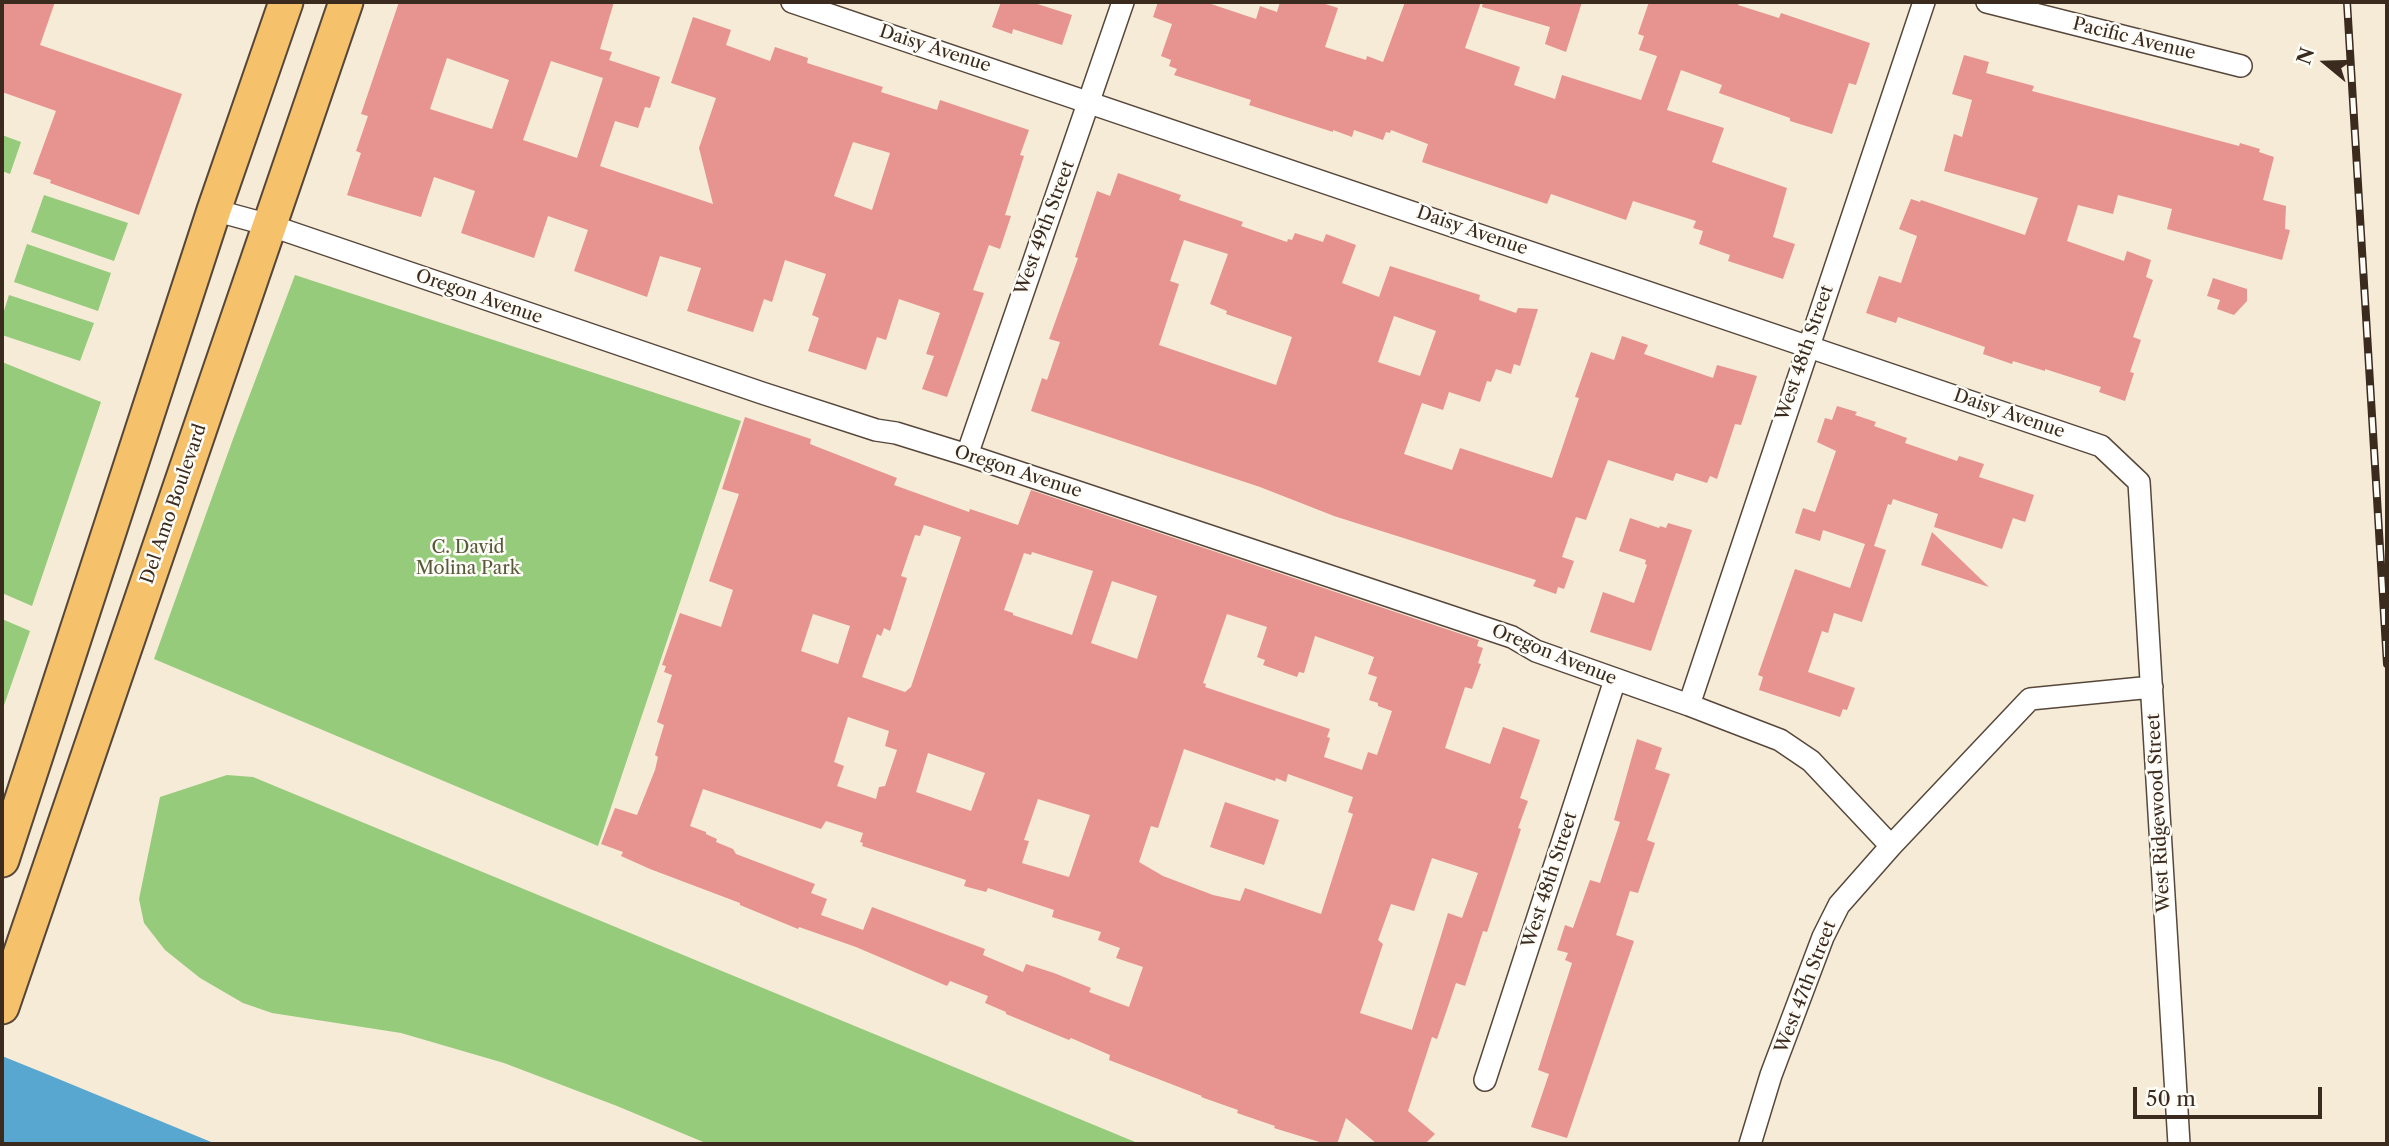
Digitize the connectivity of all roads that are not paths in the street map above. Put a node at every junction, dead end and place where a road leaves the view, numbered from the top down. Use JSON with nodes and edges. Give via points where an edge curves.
{"nodes":[{"id":1,"x":286,"y":2,"type":"edge"},
{"id":2,"x":346,"y":2,"type":"edge"},
{"id":3,"x":792,"y":2,"type":"edge"},
{"id":4,"x":1123,"y":2,"type":"edge"},
{"id":5,"x":1924,"y":2,"type":"edge"},
{"id":6,"x":1987,"y":2,"type":"edge"},
{"id":7,"x":2241,"y":66,"type":"dead end"},
{"id":8,"x":1091,"y":101,"type":"junction"},
{"id":9,"x":214,"y":210,"type":"junction"},
{"id":10,"x":270,"y":225,"type":"junction"},
{"id":11,"x":1808,"y":345,"type":"junction"},
{"id":12,"x":967,"y":455,"type":"junction"},
{"id":13,"x":2139,"y":482,"type":"joint"},
{"id":14,"x":1615,"y":680,"type":"junction"},
{"id":15,"x":2152,"y":687,"type":"junction"},
{"id":16,"x":1689,"y":705,"type":"junction"},
{"id":17,"x":1891,"y":846,"type":"junction"},
{"id":18,"x":2,"y":859,"type":"edge"},
{"id":19,"x":6,"y":995,"type":"edge"},
{"id":20,"x":1485,"y":1080,"type":"dead end"},
{"id":21,"x":1750,"y":1144,"type":"edge"},
{"id":22,"x":2179,"y":1144,"type":"edge"}],
"edges":[{"from":1,"to":9,"type":"main road"},
{"from":2,"to":10,"type":"main road","name":"Del Amo Boulevard"},
{"from":3,"to":8,"type":"street","name":"Daisy Avenue"},
{"from":4,"to":8,"type":"street","name":"West 49th Street"},
{"from":5,"to":11,"type":"street","name":"West 48th Street"},
{"from":6,"to":7,"type":"street","name":"Pacific Avenue"},
{"from":8,"to":11,"type":"street","name":"Daisy Avenue"},
{"from":8,"to":12,"type":"street","name":"West 49th Street"},
{"from":9,"to":10,"type":"street","name":"Oregon Avenue"},
{"from":9,"to":18,"type":"main road"},
{"from":10,"to":12,"type":"street","name":"Oregon Avenue","via":[[762,393]]},
{"from":10,"to":19,"type":"main road","name":"Del Amo Boulevard"},
{"from":11,"to":13,"type":"street","name":"Daisy Avenue","via":[[2101,446]]},
{"from":11,"to":16,"type":"street","name":"West 48th Street"},
{"from":12,"to":14,"type":"street","name":"Oregon Avenue","via":[[1512,637],[1536,651]]},
{"from":13,"to":15,"type":"street","name":"West Ridgewood Street"},
{"from":14,"to":16,"type":"street","name":"Oregon Avenue"},
{"from":14,"to":20,"type":"street","name":"West 48th Street"},
{"from":15,"to":17,"type":"street","name":"West 47th Street","via":[[2030,699]]},
{"from":15,"to":22,"type":"street","name":"West Ridgewood Street"},
{"from":16,"to":17,"type":"street","name":"Oregon Avenue","via":[[1780,740],[1811,761]]},
{"from":17,"to":21,"type":"street","name":"West 47th Street","via":[[1839,905],[1823,937]]}]}
